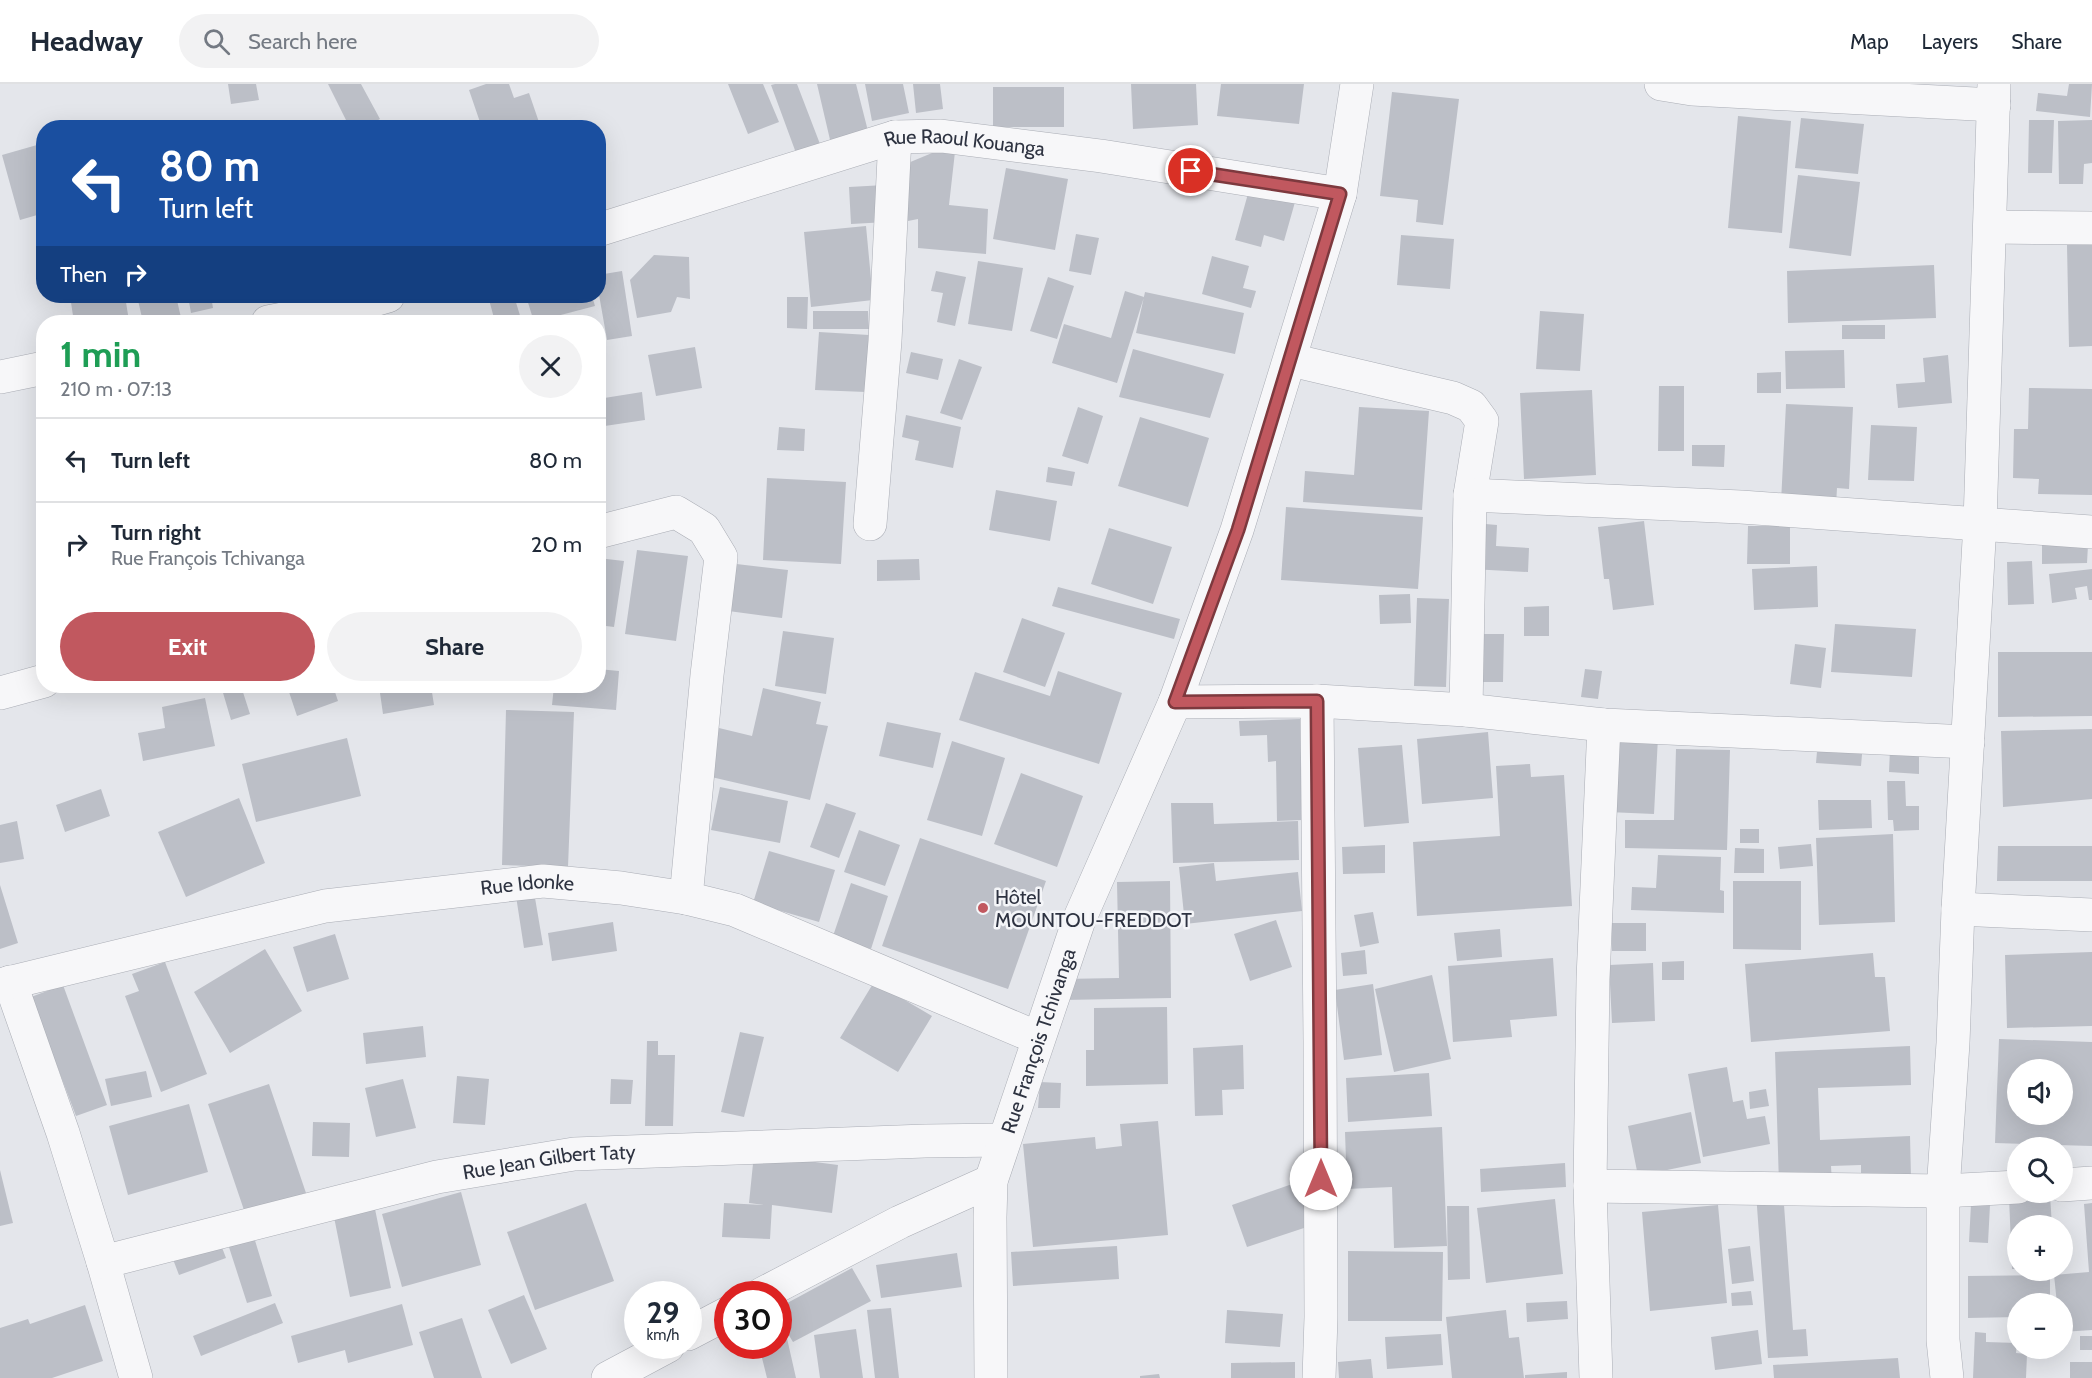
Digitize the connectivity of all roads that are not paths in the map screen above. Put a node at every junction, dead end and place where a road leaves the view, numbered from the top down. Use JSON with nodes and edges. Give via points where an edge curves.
{"nodes":[{"id":1,"x":1357,"y":84,"type":"edge"},
{"id":2,"x":1661,"y":84,"type":"edge"},
{"id":3,"x":1994,"y":94,"type":"edge"},
{"id":4,"x":895,"y":137,"type":"junction"},
{"id":5,"x":1340,"y":194,"type":"junction"},
{"id":6,"x":606,"y":227,"type":"edge"},
{"id":7,"x":1990,"y":227,"type":"junction"},
{"id":8,"x":2092,"y":228,"type":"edge"},
{"id":9,"x":364,"y":303,"type":"edge"},
{"id":10,"x":303,"y":315,"type":"edge"},
{"id":11,"x":1291,"y":360,"type":"junction"},
{"id":12,"x":36,"y":370,"type":"edge"},
{"id":13,"x":0,"y":377,"type":"edge"},
{"id":14,"x":1470,"y":495,"type":"junction"},
{"id":15,"x":1980,"y":523,"type":"junction"},
{"id":16,"x":870,"y":524,"type":"dead end"},
{"id":17,"x":606,"y":530,"type":"edge"},
{"id":18,"x":2092,"y":532,"type":"edge"},
{"id":19,"x":36,"y":683,"type":"edge"},
{"id":20,"x":0,"y":693,"type":"edge"},
{"id":21,"x":1317,"y":701,"type":"junction"},
{"id":22,"x":1175,"y":702,"type":"junction"},
{"id":23,"x":1466,"y":710,"type":"junction"},
{"id":24,"x":1604,"y":725,"type":"junction"},
{"id":25,"x":1968,"y":742,"type":"junction"},
{"id":26,"x":686,"y":898,"type":"junction"},
{"id":27,"x":1958,"y":909,"type":"junction"},
{"id":28,"x":2092,"y":915,"type":"edge"},
{"id":29,"x":5,"y":983,"type":"edge"},
{"id":30,"x":1038,"y":1038,"type":"junction"},
{"id":31,"x":1004,"y":1140,"type":"junction"},
{"id":32,"x":992,"y":1181,"type":"junction"},
{"id":33,"x":2092,"y":1183,"type":"edge"},
{"id":34,"x":2073,"y":1184,"type":"edge"},
{"id":35,"x":1590,"y":1186,"type":"junction"},
{"id":36,"x":2007,"y":1188,"type":"edge"},
{"id":37,"x":1943,"y":1191,"type":"junction"},
{"id":38,"x":103,"y":1262,"type":"junction"},
{"id":39,"x":787,"y":1281,"type":"edge"},
{"id":40,"x":644,"y":1359,"type":"edge"},
{"id":41,"x":136,"y":1378,"type":"edge"},
{"id":42,"x":608,"y":1378,"type":"edge"},
{"id":43,"x":991,"y":1378,"type":"edge"},
{"id":44,"x":1319,"y":1378,"type":"edge"},
{"id":45,"x":1596,"y":1378,"type":"edge"},
{"id":46,"x":1947,"y":1378,"type":"edge"}],
"edges":[{"from":1,"to":5,"type":"street","name":"Rue François Tchivanga"},
{"from":2,"to":3,"type":"street","via":[[1692,89]]},
{"from":3,"to":7,"type":"street"},
{"from":4,"to":5,"type":"street","name":"Rue Raoul Kouanga","via":[[941,136],[1090,154]]},
{"from":4,"to":6,"type":"street","name":"Rue Raoul Kouanga"},
{"from":4,"to":16,"type":"street","via":[[885,341]]},
{"from":5,"to":11,"type":"street","name":"Rue François Tchivanga"},
{"from":7,"to":8,"type":"street"},
{"from":7,"to":15,"type":"street"},
{"from":9,"to":10,"type":"street"},
{"from":11,"to":14,"type":"street","via":[[1453,398],[1471,406],[1482,421]]},
{"from":11,"to":22,"type":"street","name":"Rue François Tchivanga","via":[[1238,530]]},
{"from":12,"to":13,"type":"street"},
{"from":14,"to":15,"type":"street"},
{"from":14,"to":23,"type":"street"},
{"from":15,"to":18,"type":"street"},
{"from":15,"to":25,"type":"street"},
{"from":17,"to":26,"type":"street","via":[[676,512],[704,529],[721,556]]},
{"from":19,"to":20,"type":"street"},
{"from":21,"to":22,"type":"street"},
{"from":21,"to":23,"type":"street"},
{"from":21,"to":44,"type":"street"},
{"from":22,"to":30,"type":"street","name":"Rue François Tchivanga","via":[[1078,920]]},
{"from":23,"to":24,"type":"street"},
{"from":24,"to":25,"type":"street"},
{"from":24,"to":35,"type":"street","via":[[1593,979]]},
{"from":25,"to":27,"type":"street"},
{"from":26,"to":29,"type":"street","name":"Rue Idonke","via":[[543,881],[325,906]]},
{"from":26,"to":30,"type":"street","name":"Rue Idonke","via":[[735,910]]},
{"from":27,"to":28,"type":"street"},
{"from":27,"to":37,"type":"street"},
{"from":29,"to":38,"type":"street","via":[[63,1133]]},
{"from":30,"to":31,"type":"street","name":"Rue François Tchivanga"},
{"from":31,"to":32,"type":"street","name":"Rue François Tchivanga"},
{"from":31,"to":38,"type":"street","name":"Rue Jean Gilbert Taty","via":[[573,1154],[437,1177]]},
{"from":32,"to":39,"type":"street","via":[[900,1222]]},
{"from":32,"to":43,"type":"street","name":"Rue François Tchivanga"},
{"from":33,"to":34,"type":"street"},
{"from":35,"to":37,"type":"street"},
{"from":35,"to":45,"type":"street"},
{"from":36,"to":37,"type":"street"},
{"from":37,"to":46,"type":"street","via":[[1943,1340]]},
{"from":38,"to":41,"type":"street"},
{"from":40,"to":42,"type":"street"}]}
